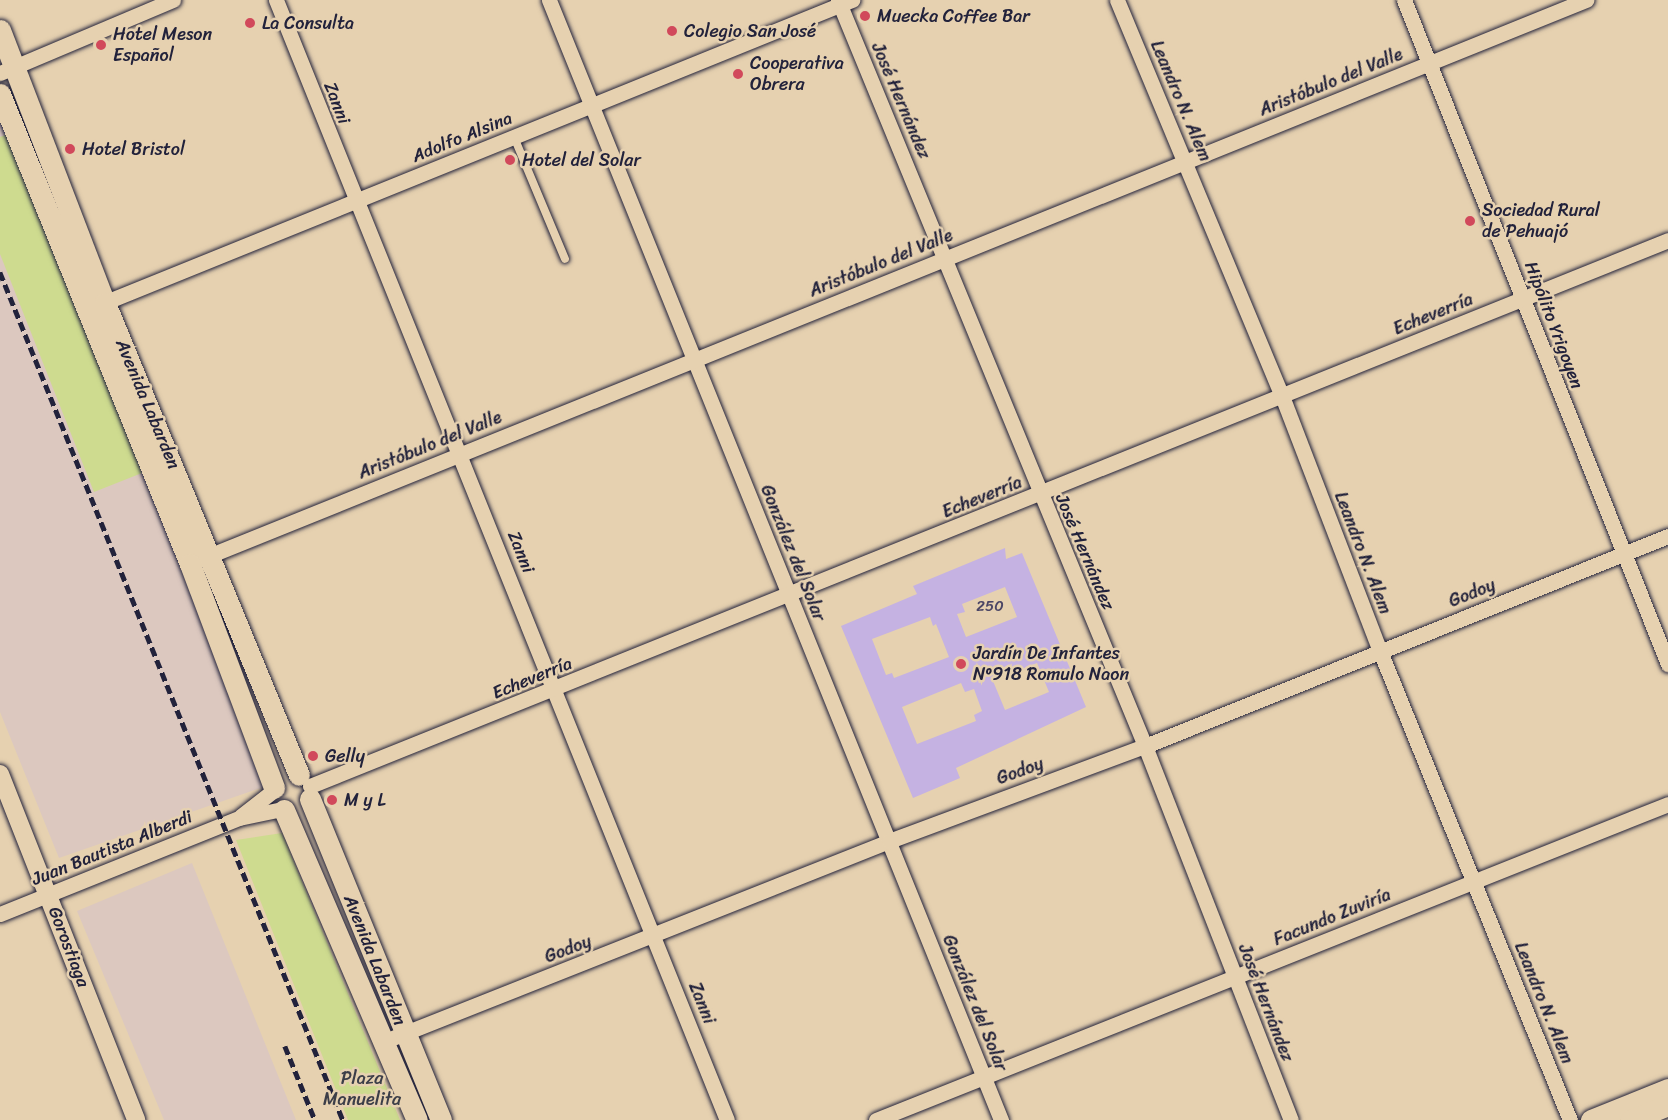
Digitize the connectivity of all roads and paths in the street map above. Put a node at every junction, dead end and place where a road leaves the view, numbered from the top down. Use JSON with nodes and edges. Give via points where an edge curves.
{"nodes":[{"id":1,"x":173,"y":0,"type":"edge"},
{"id":2,"x":276,"y":0,"type":"edge"},
{"id":3,"x":549,"y":0,"type":"edge"},
{"id":4,"x":1117,"y":0,"type":"edge"},
{"id":5,"x":1404,"y":0,"type":"edge"},
{"id":6,"x":1586,"y":0,"type":"edge"},
{"id":7,"x":843,"y":2,"type":"edge"},
{"id":8,"x":0,"y":30,"type":"edge"},
{"id":9,"x":1429,"y":63,"type":"junction"},
{"id":10,"x":8,"y":70,"type":"edge"},
{"id":11,"x":0,"y":94,"type":"edge"},
{"id":12,"x":592,"y":106,"type":"junction"},
{"id":13,"x":514,"y":137,"type":"junction"},
{"id":14,"x":1185,"y":161,"type":"junction"},
{"id":15,"x":354,"y":201,"type":"junction"},
{"id":16,"x":1668,"y":240,"type":"edge"},
{"id":17,"x":946,"y":258,"type":"junction"},
{"id":18,"x":565,"y":259,"type":"dead end"},
{"id":19,"x":1524,"y":298,"type":"junction"},
{"id":20,"x":96,"y":306,"type":"junction"},
{"id":21,"x":694,"y":359,"type":"junction"},
{"id":22,"x":1281,"y":396,"type":"junction"},
{"id":23,"x":459,"y":453,"type":"junction"},
{"id":24,"x":1040,"y":494,"type":"junction"},
{"id":25,"x":1668,"y":536,"type":"edge"},
{"id":26,"x":1623,"y":554,"type":"junction"},
{"id":27,"x":212,"y":555,"type":"junction"},
{"id":28,"x":190,"y":564,"type":"junction"},
{"id":29,"x":789,"y":596,"type":"junction"},
{"id":30,"x":1380,"y":651,"type":"junction"},
{"id":31,"x":1668,"y":664,"type":"edge"},
{"id":32,"x":556,"y":690,"type":"junction"},
{"id":33,"x":1144,"y":746,"type":"junction"},
{"id":34,"x":0,"y":774,"type":"edge"},
{"id":35,"x":306,"y":787,"type":"junction"},
{"id":36,"x":278,"y":799,"type":"junction"},
{"id":37,"x":1668,"y":804,"type":"edge"},
{"id":38,"x":889,"y":841,"type":"junction"},
{"id":39,"x":1474,"y":881,"type":"junction"},
{"id":40,"x":48,"y":894,"type":"junction"},
{"id":41,"x":0,"y":914,"type":"edge"},
{"id":42,"x":654,"y":936,"type":"junction"},
{"id":43,"x":1235,"y":977,"type":"junction"},
{"id":44,"x":395,"y":1037,"type":"junction"},
{"id":45,"x":984,"y":1077,"type":"junction"},
{"id":46,"x":1668,"y":1089,"type":"edge"},
{"id":47,"x":1668,"y":1105,"type":"edge"},
{"id":48,"x":136,"y":1120,"type":"edge"},
{"id":49,"x":417,"y":1120,"type":"edge"},
{"id":50,"x":441,"y":1120,"type":"edge"},
{"id":51,"x":728,"y":1120,"type":"edge"},
{"id":52,"x":876,"y":1120,"type":"edge"},
{"id":53,"x":1001,"y":1120,"type":"edge"},
{"id":54,"x":1291,"y":1120,"type":"edge"},
{"id":55,"x":1570,"y":1120,"type":"edge"},
{"id":56,"x":1591,"y":1120,"type":"edge"},
{"id":57,"x":1631,"y":1120,"type":"edge"}],
"edges":[{"from":1,"to":10,"type":"street"},
{"from":2,"to":15,"type":"street","name":"Zanni"},
{"from":3,"to":12,"type":"street","name":"González del Solar"},
{"from":4,"to":14,"type":"street","name":"Leandro N. Alem"},
{"from":5,"to":9,"type":"street","name":"Hipólito Yrigoyen"},
{"from":6,"to":9,"type":"street","name":"Aristóbulo del Valle"},
{"from":7,"to":12,"type":"street","name":"Adolfo Alsina"},
{"from":7,"to":17,"type":"street","name":"José Hernández"},
{"from":8,"to":10,"type":"main road","name":"Avenida Labarden"},
{"from":9,"to":14,"type":"street","name":"Aristóbulo del Valle"},
{"from":9,"to":19,"type":"street","name":"Hipólito Yrigoyen"},
{"from":10,"to":20,"type":"main road","name":"Avenida Labarden"},
{"from":11,"to":20,"type":"main road","name":"Avenida Labarden"},
{"from":12,"to":13,"type":"street","name":"Adolfo Alsina"},
{"from":12,"to":21,"type":"street","name":"González del Solar"},
{"from":13,"to":15,"type":"street","name":"Adolfo Alsina"},
{"from":13,"to":18,"type":"lane"},
{"from":14,"to":17,"type":"street","name":"Aristóbulo del Valle"},
{"from":14,"to":22,"type":"street","name":"Leandro N. Alem"},
{"from":15,"to":20,"type":"street","name":"Adolfo Alsina"},
{"from":15,"to":23,"type":"street","name":"Zanni"},
{"from":16,"to":19,"type":"street","name":"Echeverría"},
{"from":17,"to":21,"type":"street","name":"Aristóbulo del Valle"},
{"from":17,"to":24,"type":"street","name":"José Hernández"},
{"from":19,"to":22,"type":"street","name":"Echeverría"},
{"from":19,"to":26,"type":"street","name":"Hipólito Yrigoyen"},
{"from":20,"to":27,"type":"main road","name":"Avenida Labarden"},
{"from":20,"to":28,"type":"main road","name":"Avenida Labarden"},
{"from":21,"to":23,"type":"street","name":"Aristóbulo del Valle"},
{"from":21,"to":29,"type":"street","name":"González del Solar"},
{"from":22,"to":24,"type":"street","name":"Echeverría"},
{"from":22,"to":30,"type":"street","name":"Leandro N. Alem"},
{"from":23,"to":27,"type":"street","name":"Aristóbulo del Valle"},
{"from":23,"to":32,"type":"street","name":"Zanni"},
{"from":24,"to":29,"type":"street","name":"Echeverría"},
{"from":24,"to":33,"type":"street","name":"José Hernández"},
{"from":25,"to":26,"type":"street","name":"Godoy"},
{"from":26,"to":30,"type":"street","name":"Godoy"},
{"from":26,"to":31,"type":"street","name":"Hipólito Yrigoyen"},
{"from":27,"to":28,"type":"street","name":"Aristóbulo del Valle"},
{"from":27,"to":35,"type":"main road","name":"Avenida Labarden"},
{"from":28,"to":36,"type":"main road","name":"Avenida Labarden"},
{"from":29,"to":32,"type":"street","name":"Echeverría"},
{"from":29,"to":38,"type":"street","name":"González del Solar"},
{"from":30,"to":33,"type":"street","name":"Godoy"},
{"from":30,"to":39,"type":"street","name":"Leandro N. Alem"},
{"from":32,"to":35,"type":"street","name":"Echeverría"},
{"from":32,"to":42,"type":"street","name":"Zanni"},
{"from":33,"to":38,"type":"street","name":"Godoy"},
{"from":33,"to":43,"type":"street","name":"José Hernández"},
{"from":34,"to":40,"type":"street","name":"Gorostiaga"},
{"from":35,"to":36,"type":"main road","via":[[299,810]]},
{"from":35,"to":36,"type":"main road","via":[[284,776]]},
{"from":35,"to":44,"type":"main road","name":"Avenida Labarden"},
{"from":36,"to":40,"type":"street","name":"Juan Bautista Alberdi"},
{"from":36,"to":44,"type":"main road","name":"Avenida Labarden"},
{"from":37,"to":39,"type":"street","name":"Facundo Zuviría"},
{"from":38,"to":42,"type":"street","name":"Godoy"},
{"from":38,"to":45,"type":"street","name":"González del Solar"},
{"from":39,"to":43,"type":"street","name":"Facundo Zuviría"},
{"from":39,"to":55,"type":"street","name":"Leandro N. Alem"},
{"from":40,"to":41,"type":"street","name":"Juan Bautista Alberdi"},
{"from":40,"to":48,"type":"street","name":"Gorostiaga"},
{"from":42,"to":44,"type":"street","name":"Godoy"},
{"from":42,"to":51,"type":"street","name":"Zanni"},
{"from":43,"to":45,"type":"street","name":"Facundo Zuviría"},
{"from":43,"to":54,"type":"street","name":"José Hernández"},
{"from":44,"to":49,"type":"main road","name":"Avenida Labarden"},
{"from":44,"to":50,"type":"main road","name":"Avenida Labarden"},
{"from":45,"to":52,"type":"street","name":"Facundo Zuviría"},
{"from":45,"to":53,"type":"street","name":"González del Solar"},
{"from":46,"to":56,"type":"main road"},
{"from":47,"to":57,"type":"main road"}]}
